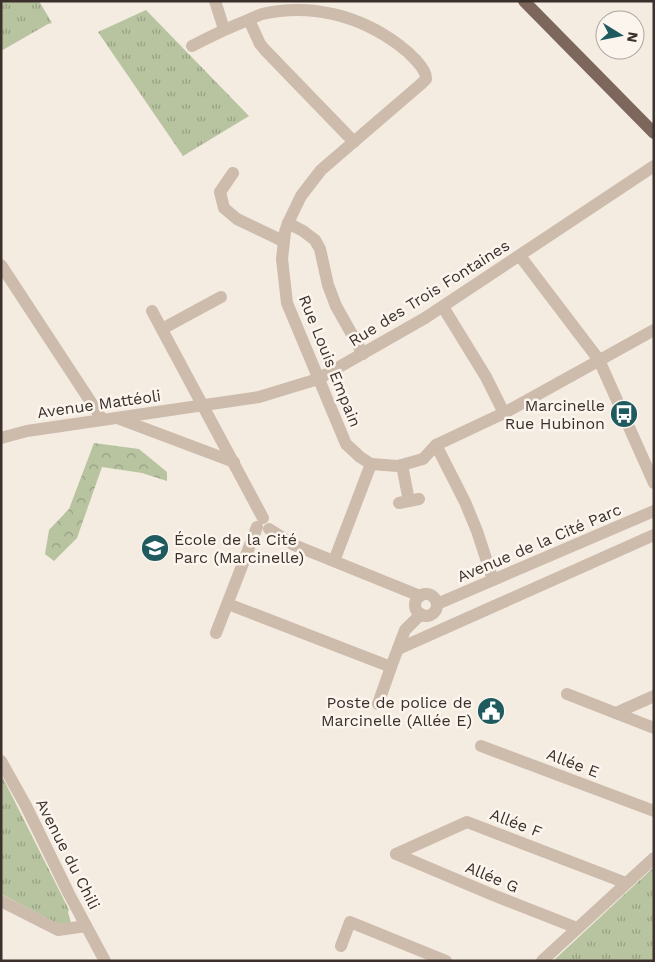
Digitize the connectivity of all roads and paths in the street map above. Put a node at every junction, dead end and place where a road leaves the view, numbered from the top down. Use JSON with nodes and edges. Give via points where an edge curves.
{"nodes":[{"id":1,"x":215,"y":1,"type":"edge"},
{"id":2,"x":524,"y":1,"type":"edge"},
{"id":3,"x":249,"y":20,"type":"junction"},
{"id":4,"x":224,"y":29,"type":"junction"},
{"id":5,"x":192,"y":46,"type":"dead end"},
{"id":6,"x":654,"y":133,"type":"edge"},
{"id":7,"x":354,"y":142,"type":"junction"},
{"id":8,"x":654,"y":166,"type":"edge"},
{"id":9,"x":233,"y":173,"type":"dead end"},
{"id":10,"x":288,"y":223,"type":"junction"},
{"id":11,"x":283,"y":241,"type":"junction"},
{"id":12,"x":520,"y":256,"type":"junction"},
{"id":13,"x":1,"y":265,"type":"edge"},
{"id":14,"x":220,"y":297,"type":"dead end"},
{"id":15,"x":443,"y":306,"type":"junction"},
{"id":16,"x":152,"y":311,"type":"dead end"},
{"id":17,"x":162,"y":329,"type":"junction"},
{"id":18,"x":654,"y":330,"type":"edge"},
{"id":19,"x":363,"y":354,"type":"junction"},
{"id":20,"x":599,"y":360,"type":"junction"},
{"id":21,"x":318,"y":379,"type":"junction"},
{"id":22,"x":203,"y":405,"type":"junction"},
{"id":23,"x":504,"y":414,"type":"junction"},
{"id":24,"x":116,"y":418,"type":"junction"},
{"id":25,"x":102,"y":419,"type":"junction"},
{"id":26,"x":1,"y":438,"type":"edge"},
{"id":27,"x":436,"y":445,"type":"junction"},
{"id":28,"x":234,"y":462,"type":"junction"},
{"id":29,"x":372,"y":464,"type":"junction"},
{"id":30,"x":402,"y":465,"type":"junction"},
{"id":31,"x":654,"y":483,"type":"edge"},
{"id":32,"x":409,"y":501,"type":"dead end"},
{"id":33,"x":654,"y":511,"type":"edge"},
{"id":34,"x":263,"y":525,"type":"junction"},
{"id":35,"x":654,"y":535,"type":"edge"},
{"id":36,"x":548,"y":557,"type":"junction"},
{"id":37,"x":334,"y":561,"type":"junction"},
{"id":38,"x":558,"y":578,"type":"junction"},
{"id":39,"x":493,"y":580,"type":"junction"},
{"id":40,"x":420,"y":596,"type":"junction"},
{"id":41,"x":228,"y":604,"type":"junction"},
{"id":42,"x":437,"y":604,"type":"junction"},
{"id":43,"x":421,"y":614,"type":"junction"},
{"id":44,"x":216,"y":633,"type":"dead end"},
{"id":45,"x":398,"y":649,"type":"junction"},
{"id":46,"x":391,"y":667,"type":"junction"},
{"id":47,"x":567,"y":694,"type":"dead end"},
{"id":48,"x":654,"y":696,"type":"edge"},
{"id":49,"x":642,"y":701,"type":"junction"},
{"id":50,"x":378,"y":704,"type":"dead end"},
{"id":51,"x":616,"y":713,"type":"junction"},
{"id":52,"x":641,"y":723,"type":"junction"},
{"id":53,"x":654,"y":728,"type":"edge"},
{"id":54,"x":481,"y":746,"type":"dead end"},
{"id":55,"x":1,"y":761,"type":"edge"},
{"id":56,"x":654,"y":811,"type":"edge"},
{"id":57,"x":396,"y":854,"type":"joint"},
{"id":58,"x":654,"y":858,"type":"edge"},
{"id":59,"x":626,"y":883,"type":"junction"},
{"id":60,"x":1,"y":901,"type":"edge"},
{"id":61,"x":86,"y":926,"type":"junction"},
{"id":62,"x":577,"y":928,"type":"junction"},
{"id":63,"x":341,"y":946,"type":"dead end"},
{"id":64,"x":105,"y":961,"type":"edge"},
{"id":65,"x":446,"y":961,"type":"edge"},
{"id":66,"x":542,"y":961,"type":"edge"}],
"edges":[{"from":1,"to":4,"type":"street"},
{"from":2,"to":6,"type":"main road"},
{"from":3,"to":4,"type":"street"},
{"from":3,"to":7,"type":"street","via":[[265,50]]},
{"from":3,"to":7,"type":"street","name":"Rue Louis Empain","via":[[286,10],[319,11],[342,16],[387,36],[405,49],[424,70],[426,79]]},
{"from":4,"to":5,"type":"street"},
{"from":7,"to":10,"type":"street","name":"Rue Louis Empain","via":[[321,170]]},
{"from":8,"to":12,"type":"street","name":"Rue des Trois Fontaines"},
{"from":9,"to":11,"type":"street","via":[[220,192],[224,208],[237,219]]},
{"from":10,"to":11,"type":"street","name":"Rue Louis Empain"},
{"from":10,"to":19,"type":"street","via":[[315,240],[336,306]]},
{"from":11,"to":21,"type":"street","name":"Rue Louis Empain","via":[[282,267],[287,303]]},
{"from":12,"to":15,"type":"street","name":"Rue des Trois Fontaines"},
{"from":12,"to":20,"type":"street"},
{"from":13,"to":25,"type":"street"},
{"from":14,"to":17,"type":"street"},
{"from":15,"to":19,"type":"street","name":"Rue des Trois Fontaines"},
{"from":15,"to":23,"type":"street","via":[[486,377]]},
{"from":16,"to":17,"type":"street"},
{"from":17,"to":22,"type":"street"},
{"from":18,"to":20,"type":"street"},
{"from":19,"to":21,"type":"street","name":"Rue des Trois Fontaines"},
{"from":20,"to":23,"type":"street"},
{"from":20,"to":31,"type":"street"},
{"from":21,"to":22,"type":"street","name":"Rue des Trois Fontaines","via":[[259,397]]},
{"from":21,"to":29,"type":"street","name":"Rue Louis Empain","via":[[346,444]]},
{"from":22,"to":24,"type":"street","name":"Avenue Mattéoli"},
{"from":22,"to":28,"type":"street"},
{"from":23,"to":27,"type":"street"},
{"from":24,"to":25,"type":"street","name":"Avenue Mattéoli"},
{"from":24,"to":28,"type":"street"},
{"from":25,"to":26,"type":"street","name":"Avenue Mattéoli"},
{"from":27,"to":30,"type":"street","via":[[423,459]]},
{"from":27,"to":39,"type":"street","via":[[465,502]]},
{"from":28,"to":34,"type":"street"},
{"from":29,"to":30,"type":"street"},
{"from":29,"to":37,"type":"street"},
{"from":30,"to":32,"type":"street"},
{"from":33,"to":36,"type":"street","name":"Avenue de la Cité Parc"},
{"from":34,"to":37,"type":"street","via":[[294,545]]},
{"from":34,"to":41,"type":"street"},
{"from":35,"to":38,"type":"street"},
{"from":36,"to":38,"type":"street"},
{"from":36,"to":39,"type":"street","name":"Avenue de la Cité Parc"},
{"from":37,"to":40,"type":"street"},
{"from":38,"to":45,"type":"street"},
{"from":39,"to":42,"type":"street","name":"Avenue de la Cité Parc"},
{"from":40,"to":42,"type":"street","via":[[430,595]]},
{"from":40,"to":43,"type":"street","via":[[416,605]]},
{"from":41,"to":44,"type":"street"},
{"from":41,"to":46,"type":"street"},
{"from":42,"to":43,"type":"street","via":[[433,613]]},
{"from":43,"to":45,"type":"street","via":[[405,630]]},
{"from":45,"to":46,"type":"street"},
{"from":46,"to":50,"type":"street"},
{"from":47,"to":51,"type":"street"},
{"from":48,"to":49,"type":"street"},
{"from":49,"to":51,"type":"street"},
{"from":49,"to":52,"type":"street","via":[[637,715]]},
{"from":51,"to":52,"type":"street"},
{"from":52,"to":53,"type":"street"},
{"from":54,"to":56,"type":"street","name":"Allée E"},
{"from":55,"to":61,"type":"street","name":"Avenue du Chili"},
{"from":57,"to":59,"type":"street","name":"Allée F","via":[[467,822]]},
{"from":57,"to":62,"type":"street","name":"Allée G"},
{"from":58,"to":59,"type":"street"},
{"from":59,"to":62,"type":"street"},
{"from":60,"to":61,"type":"street","via":[[58,930]]},
{"from":61,"to":64,"type":"street","name":"Avenue du Chili"},
{"from":62,"to":66,"type":"street"},
{"from":63,"to":65,"type":"street","via":[[350,922]]}]}
